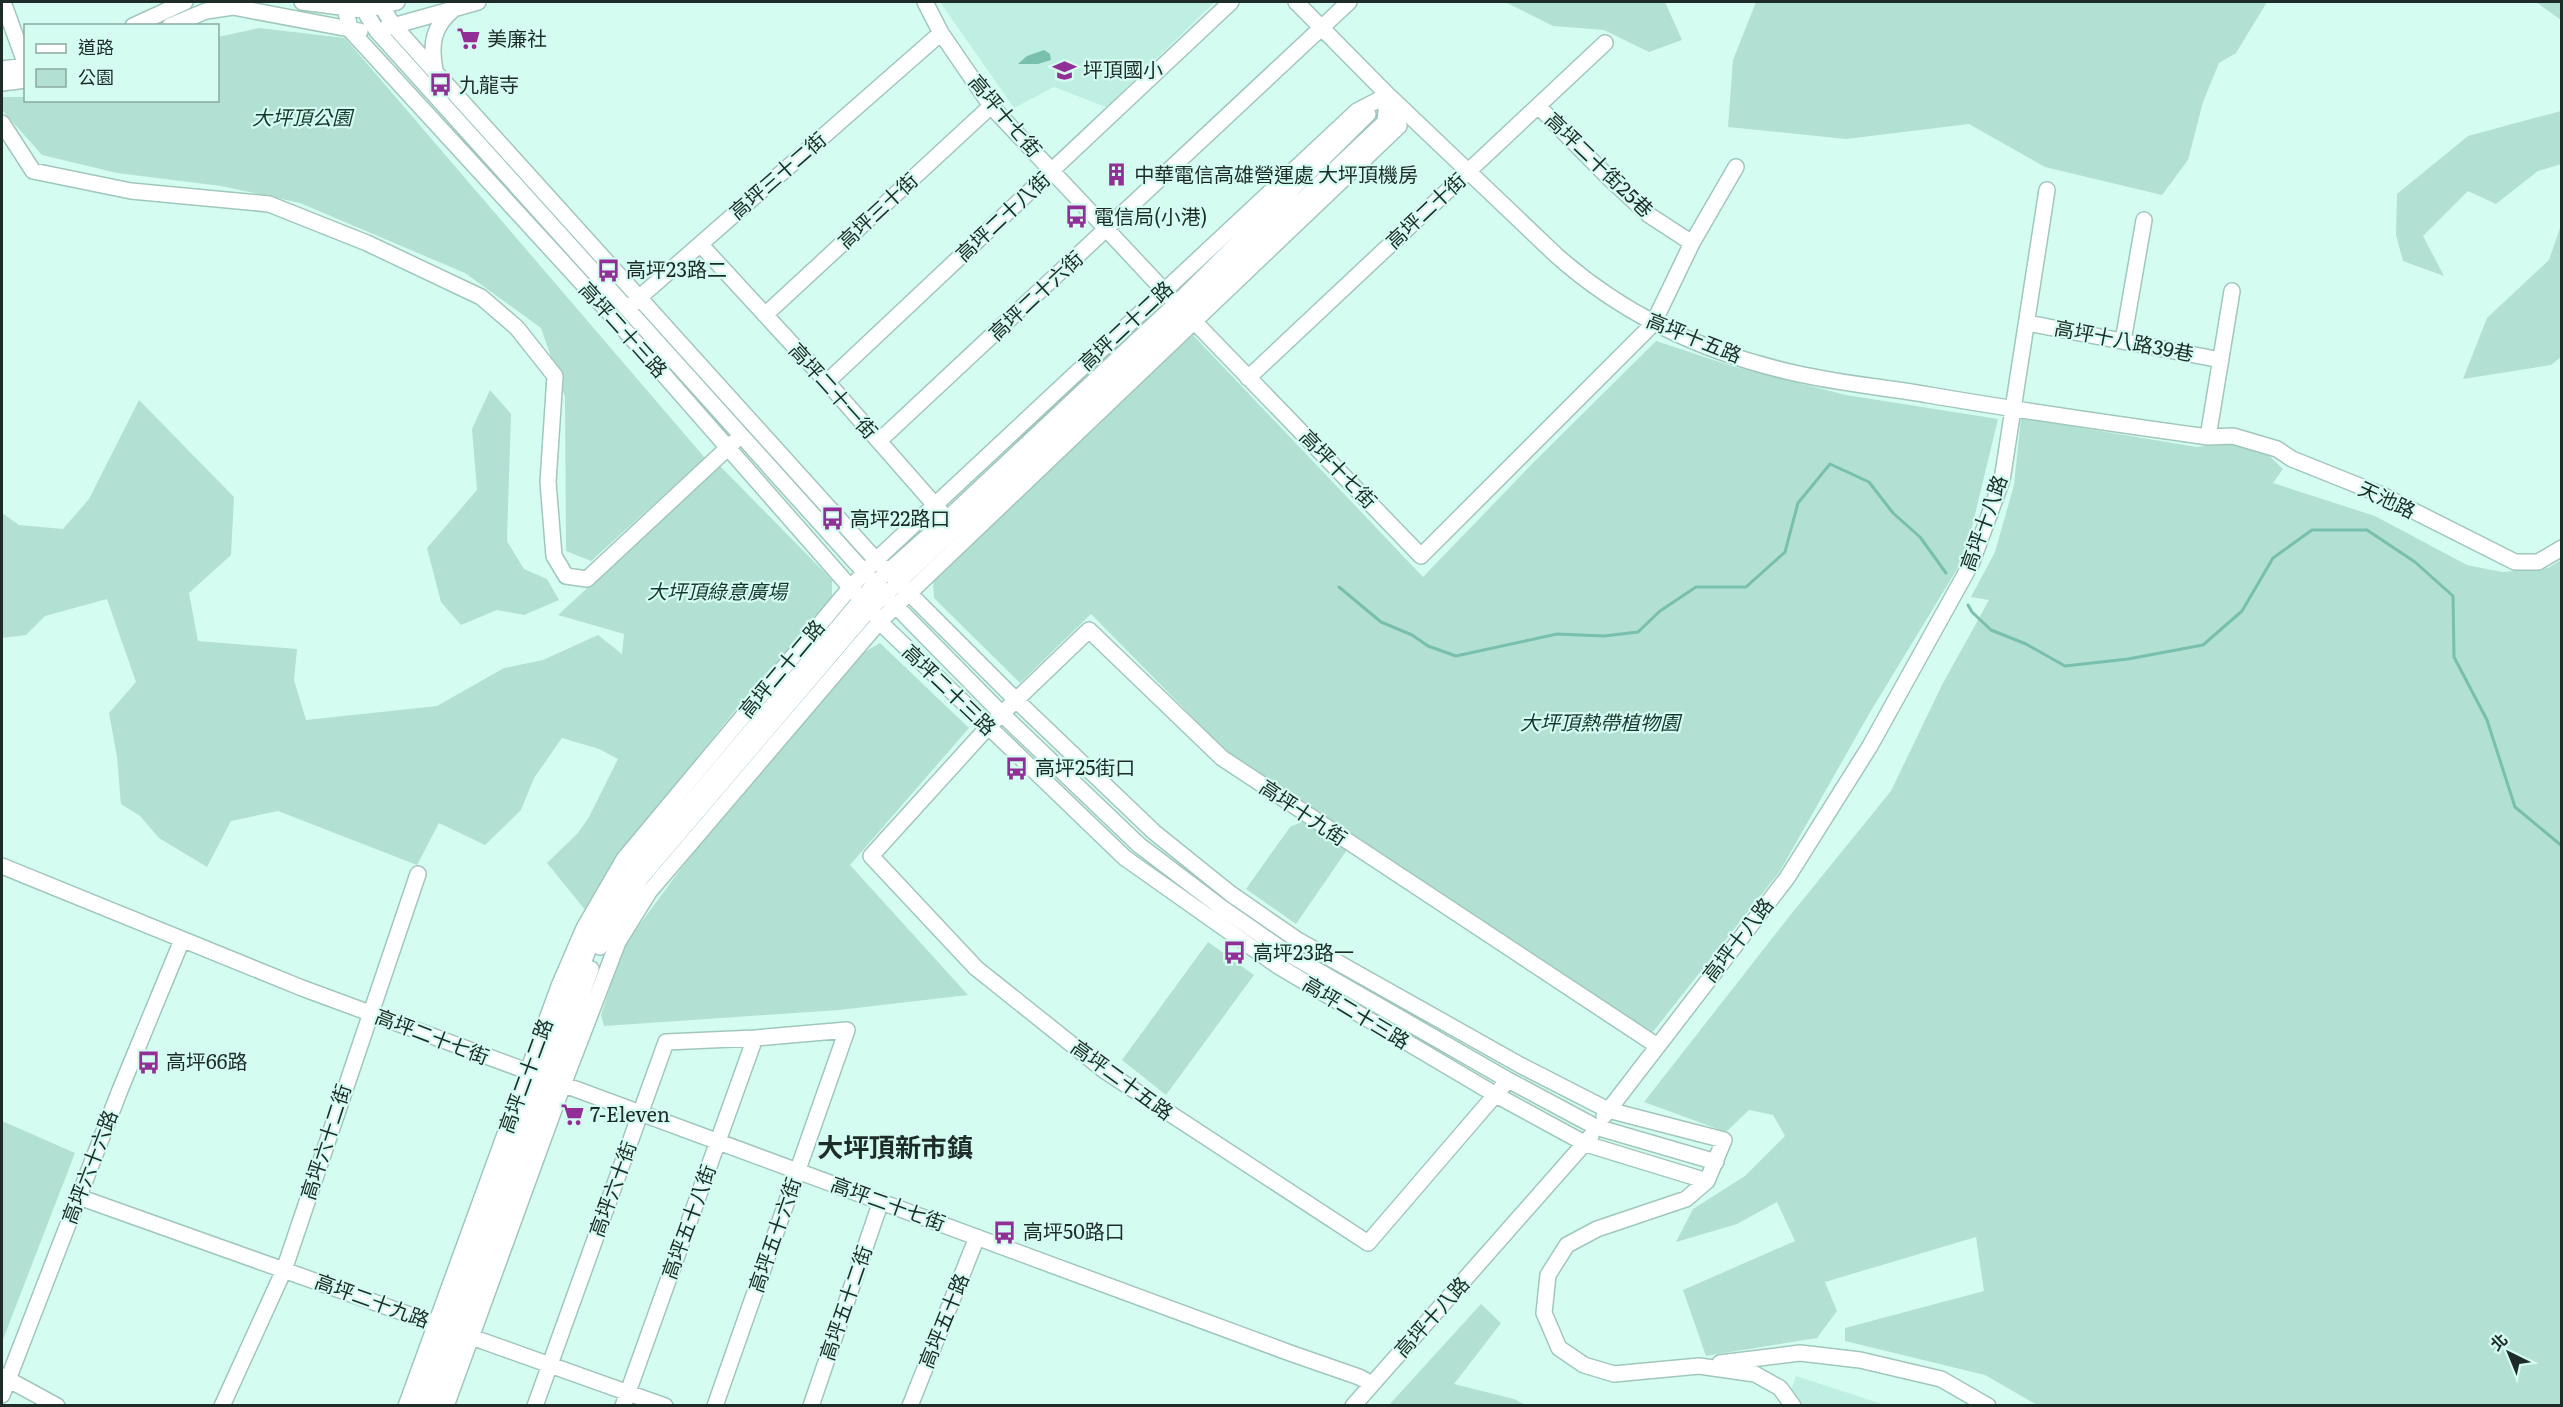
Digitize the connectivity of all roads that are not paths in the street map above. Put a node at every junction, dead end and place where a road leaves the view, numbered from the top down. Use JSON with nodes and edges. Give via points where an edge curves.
{"nodes":[{"id":1,"x":3,"y":2,"type":"edge"},
{"id":2,"x":179,"y":2,"type":"edge"},
{"id":3,"x":302,"y":2,"type":"edge"},
{"id":4,"x":397,"y":2,"type":"edge"},
{"id":5,"x":478,"y":2,"type":"edge"},
{"id":6,"x":925,"y":2,"type":"edge"},
{"id":7,"x":1231,"y":2,"type":"edge"},
{"id":8,"x":1296,"y":2,"type":"edge"},
{"id":9,"x":1349,"y":2,"type":"edge"},
{"id":10,"x":381,"y":5,"type":"junction"},
{"id":11,"x":457,"y":7,"type":"junction"},
{"id":12,"x":345,"y":9,"type":"junction"},
{"id":13,"x":364,"y":10,"type":"junction"},
{"id":14,"x":177,"y":23,"type":"edge"},
{"id":15,"x":137,"y":24,"type":"edge"},
{"id":16,"x":393,"y":25,"type":"junction"},
{"id":17,"x":1322,"y":28,"type":"junction"},
{"id":18,"x":351,"y":31,"type":"junction"},
{"id":19,"x":377,"y":31,"type":"junction"},
{"id":20,"x":941,"y":33,"type":"junction"},
{"id":21,"x":1605,"y":43,"type":"dead end"},
{"id":22,"x":24,"y":60,"type":"edge"},
{"id":23,"x":24,"y":65,"type":"edge"},
{"id":24,"x":2,"y":69,"type":"edge"},
{"id":25,"x":435,"y":70,"type":"junction"},
{"id":26,"x":24,"y":80,"type":"edge"},
{"id":27,"x":2,"y":83,"type":"edge"},
{"id":28,"x":1388,"y":95,"type":"junction"},
{"id":29,"x":991,"y":106,"type":"junction"},
{"id":30,"x":1538,"y":106,"type":"junction"},
{"id":31,"x":2,"y":123,"type":"edge"},
{"id":32,"x":1736,"y":167,"type":"dead end"},
{"id":33,"x":1052,"y":172,"type":"junction"},
{"id":34,"x":1467,"y":173,"type":"junction"},
{"id":35,"x":2047,"y":190,"type":"dead end"},
{"id":36,"x":2144,"y":220,"type":"dead end"},
{"id":37,"x":1107,"y":230,"type":"junction"},
{"id":38,"x":1692,"y":243,"type":"junction"},
{"id":39,"x":700,"y":244,"type":"junction"},
{"id":40,"x":1164,"y":290,"type":"junction"},
{"id":41,"x":2232,"y":291,"type":"dead end"},
{"id":42,"x":634,"y":303,"type":"junction"},
{"id":43,"x":1185,"y":313,"type":"junction"},
{"id":44,"x":765,"y":315,"type":"junction"},
{"id":45,"x":615,"y":319,"type":"junction"},
{"id":46,"x":2027,"y":323,"type":"junction"},
{"id":47,"x":1653,"y":324,"type":"junction"},
{"id":48,"x":2123,"y":341,"type":"junction"},
{"id":49,"x":2221,"y":360,"type":"junction"},
{"id":50,"x":1248,"y":378,"type":"junction"},
{"id":51,"x":827,"y":382,"type":"junction"},
{"id":52,"x":2013,"y":409,"type":"junction"},
{"id":53,"x":749,"y":430,"type":"junction"},
{"id":54,"x":2208,"y":437,"type":"junction"},
{"id":55,"x":879,"y":441,"type":"junction"},
{"id":56,"x":727,"y":449,"type":"junction"},
{"id":57,"x":935,"y":506,"type":"junction"},
{"id":58,"x":956,"y":529,"type":"junction"},
{"id":59,"x":2562,"y":548,"type":"edge"},
{"id":60,"x":892,"y":577,"type":"junction"},
{"id":61,"x":880,"y":589,"type":"junction"},
{"id":62,"x":865,"y":605,"type":"junction"},
{"id":63,"x":1016,"y":700,"type":"junction"},
{"id":64,"x":1002,"y":714,"type":"junction"},
{"id":65,"x":988,"y":727,"type":"junction"},
{"id":66,"x":2,"y":866,"type":"edge"},
{"id":67,"x":418,"y":874,"type":"dead end"},
{"id":68,"x":182,"y":940,"type":"junction"},
{"id":69,"x":369,"y":1013,"type":"junction"},
{"id":70,"x":847,"y":1030,"type":"joint"},
{"id":71,"x":755,"y":1038,"type":"junction"},
{"id":72,"x":1656,"y":1045,"type":"junction"},
{"id":73,"x":545,"y":1079,"type":"junction"},
{"id":74,"x":1508,"y":1080,"type":"junction"},
{"id":75,"x":1496,"y":1095,"type":"junction"},
{"id":76,"x":1608,"y":1110,"type":"junction"},
{"id":77,"x":640,"y":1113,"type":"junction"},
{"id":78,"x":1596,"y":1127,"type":"junction"},
{"id":79,"x":718,"y":1141,"type":"junction"},
{"id":80,"x":1586,"y":1144,"type":"junction"},
{"id":81,"x":1716,"y":1162,"type":"junction"},
{"id":82,"x":798,"y":1170,"type":"junction"},
{"id":83,"x":1707,"y":1181,"type":"junction"},
{"id":84,"x":79,"y":1197,"type":"junction"},
{"id":85,"x":881,"y":1201,"type":"junction"},
{"id":86,"x":977,"y":1237,"type":"junction"},
{"id":87,"x":284,"y":1270,"type":"junction"},
{"id":88,"x":454,"y":1330,"type":"junction"},
{"id":89,"x":550,"y":1363,"type":"junction"},
{"id":90,"x":1699,"y":1366,"type":"junction"},
{"id":91,"x":4,"y":1378,"type":"edge"},
{"id":92,"x":1372,"y":1384,"type":"junction"},
{"id":93,"x":2,"y":1395,"type":"edge"},
{"id":94,"x":625,"y":1399,"type":"edge"},
{"id":95,"x":57,"y":1406,"type":"edge"},
{"id":96,"x":222,"y":1406,"type":"edge"},
{"id":97,"x":406,"y":1406,"type":"edge"},
{"id":98,"x":420,"y":1406,"type":"edge"},
{"id":99,"x":432,"y":1406,"type":"edge"},
{"id":100,"x":447,"y":1406,"type":"edge"},
{"id":101,"x":535,"y":1406,"type":"edge"},
{"id":102,"x":665,"y":1406,"type":"edge"},
{"id":103,"x":715,"y":1406,"type":"edge"},
{"id":104,"x":810,"y":1406,"type":"edge"},
{"id":105,"x":910,"y":1406,"type":"edge"},
{"id":106,"x":1353,"y":1406,"type":"edge"},
{"id":107,"x":1793,"y":1406,"type":"edge"},
{"id":108,"x":1988,"y":1406,"type":"edge"}],
"edges":[{"from":1,"to":22,"type":"street"},
{"from":2,"to":14,"type":"street"},
{"from":2,"to":15,"type":"street"},
{"from":3,"to":12,"type":"street"},
{"from":4,"to":10,"type":"street"},
{"from":5,"to":11,"type":"street"},
{"from":6,"to":20,"type":"street","name":"高坪十七街"},
{"from":7,"to":33,"type":"street","name":"高坪二十八街"},
{"from":8,"to":17,"type":"street","name":"高坪十五路"},
{"from":9,"to":17,"type":"street","name":"高坪二十六街"},
{"from":10,"to":13,"type":"street"},
{"from":10,"to":16,"type":"street","name":"高坪二十三路"},
{"from":11,"to":16,"type":"street"},
{"from":11,"to":25,"type":"street","via":[[436,27],[432,42]]},
{"from":12,"to":13,"type":"street"},
{"from":12,"to":18,"type":"street","name":"高坪二十三路"},
{"from":13,"to":19,"type":"street","name":"高坪二十三路"},
{"from":14,"to":18,"type":"street","via":[[206,11],[233,7]]},
{"from":16,"to":19,"type":"street"},
{"from":16,"to":25,"type":"street","name":"高坪二十三路"},
{"from":17,"to":28,"type":"street","name":"高坪十五路"},
{"from":17,"to":37,"type":"street","name":"高坪二十六街"},
{"from":18,"to":19,"type":"street"},
{"from":18,"to":45,"type":"street","name":"高坪二十三路"},
{"from":19,"to":42,"type":"street","name":"高坪二十三路"},
{"from":20,"to":29,"type":"street","name":"高坪十七街"},
{"from":20,"to":39,"type":"street","name":"高坪三十二街"},
{"from":21,"to":30,"type":"street","name":"高坪二十街"},
{"from":23,"to":24,"type":"street"},
{"from":25,"to":42,"type":"street","name":"高坪二十三路"},
{"from":26,"to":27,"type":"street"},
{"from":28,"to":34,"type":"street","name":"高坪十五路"},
{"from":28,"to":40,"type":"street","name":"高坪二十二路","via":[[1357,111]]},
{"from":28,"to":43,"type":"street","name":"高坪二十二路"},
{"from":28,"to":43,"type":"street","name":"高坪二十二路","via":[[1399,126]]},
{"from":29,"to":33,"type":"street","name":"高坪十七街"},
{"from":29,"to":44,"type":"street","name":"高坪三十街"},
{"from":30,"to":34,"type":"street","name":"高坪二十街"},
{"from":30,"to":38,"type":"street","name":"高坪二十街25巷","via":[[1649,215]]},
{"from":31,"to":56,"type":"street","via":[[33,171],[131,191],[268,204],[367,243],[481,297],[517,328],[555,376],[549,482],[554,556],[566,576],[587,579]]},
{"from":32,"to":38,"type":"street","name":"高坪十七街"},
{"from":33,"to":37,"type":"street","name":"高坪十七街"},
{"from":33,"to":51,"type":"street","name":"高坪二十八街"},
{"from":34,"to":47,"type":"street","name":"高坪十五路","via":[[1578,275]]},
{"from":34,"to":50,"type":"street","name":"高坪二十街"},
{"from":35,"to":46,"type":"street","name":"高坪十八路"},
{"from":36,"to":48,"type":"street"},
{"from":37,"to":40,"type":"street","name":"高坪十七街"},
{"from":37,"to":55,"type":"street","name":"高坪二十六街"},
{"from":38,"to":47,"type":"street","name":"高坪十七街"},
{"from":39,"to":42,"type":"street","name":"高坪三十二街"},
{"from":39,"to":44,"type":"street","name":"高坪二十一街"},
{"from":40,"to":43,"type":"street","name":"高坪十七街"},
{"from":40,"to":57,"type":"street","name":"高坪二十二路"},
{"from":41,"to":49,"type":"street"},
{"from":42,"to":45,"type":"street","name":"高坪三十二街"},
{"from":42,"to":53,"type":"street","name":"高坪二十三路"},
{"from":43,"to":50,"type":"street","name":"高坪十七街"},
{"from":43,"to":58,"type":"street","name":"高坪二十二路"},
{"from":43,"to":58,"type":"street","name":"高坪二十二路"},
{"from":44,"to":51,"type":"street","name":"高坪二十一街"},
{"from":45,"to":56,"type":"street","name":"高坪二十三路"},
{"from":46,"to":48,"type":"street","name":"高坪十八路39巷"},
{"from":46,"to":52,"type":"street","name":"高坪十八路"},
{"from":47,"to":50,"type":"street","name":"高坪十七街","via":[[1421,556]]},
{"from":47,"to":52,"type":"street","name":"高坪十五路","via":[[1790,372]]},
{"from":48,"to":49,"type":"street","name":"高坪十八路39巷"},
{"from":49,"to":54,"type":"street"},
{"from":51,"to":55,"type":"street","name":"高坪二十一街"},
{"from":52,"to":54,"type":"street","name":"高坪十五路"},
{"from":52,"to":72,"type":"street","name":"高坪十八路","via":[[2002,480],[1972,562],[1870,746],[1787,878]]},
{"from":53,"to":56,"type":"street"},
{"from":53,"to":60,"type":"street","name":"高坪二十三路"},
{"from":53,"to":61,"type":"street","name":"高坪二十三路"},
{"from":54,"to":59,"type":"street","name":"天池路","via":[[2233,436],[2277,449],[2292,459],[2382,495],[2515,562],[2538,562]]},
{"from":55,"to":57,"type":"street","name":"高坪二十一街"},
{"from":56,"to":62,"type":"street","name":"高坪二十三路"},
{"from":57,"to":58,"type":"street","name":"高坪二十一街"},
{"from":57,"to":60,"type":"street","name":"高坪二十二路"},
{"from":58,"to":60,"type":"street","name":"高坪二十二路"},
{"from":58,"to":60,"type":"street","name":"高坪二十二路"},
{"from":60,"to":61,"type":"street","name":"高坪二十二路"},
{"from":60,"to":61,"type":"street","name":"高坪二十二路"},
{"from":60,"to":63,"type":"street","name":"高坪二十三路"},
{"from":61,"to":62,"type":"street","name":"高坪二十二路"},
{"from":61,"to":62,"type":"street","name":"高坪二十二路"},
{"from":61,"to":64,"type":"street","name":"高坪二十三路"},
{"from":62,"to":65,"type":"street","name":"高坪二十三路"},
{"from":62,"to":73,"type":"street","name":"高坪二十二路","via":[[650,892],[618,942]]},
{"from":62,"to":73,"type":"street","name":"高坪二十二路","via":[[629,876],[592,940]]},
{"from":63,"to":64,"type":"street","name":"高坪十九街"},
{"from":63,"to":72,"type":"street","name":"高坪十九街","via":[[1089,630],[1222,758]]},
{"from":63,"to":76,"type":"street","name":"高坪二十三路","via":[[1154,832],[1231,894],[1296,939]]},
{"from":64,"to":65,"type":"street","name":"高坪十九街"},
{"from":64,"to":74,"type":"street","name":"高坪二十三路","via":[[1139,844],[1222,908],[1287,953]]},
{"from":65,"to":75,"type":"street","name":"高坪二十三路","via":[[1125,858],[1278,966]]},
{"from":65,"to":75,"type":"street","name":"高坪二十五路","via":[[871,856],[976,968],[1105,1071],[1368,1243]]},
{"from":66,"to":68,"type":"street","name":"高坪二十七街"},
{"from":67,"to":69,"type":"street","name":"高坪六十二街"},
{"from":68,"to":69,"type":"street","name":"高坪二十七街"},
{"from":68,"to":84,"type":"street","name":"高坪六十六路"},
{"from":69,"to":73,"type":"street","name":"高坪二十七街"},
{"from":69,"to":87,"type":"street","name":"高坪六十二街"},
{"from":70,"to":71,"type":"street","name":"高坪六十街"},
{"from":70,"to":82,"type":"street","name":"高坪五十六街"},
{"from":71,"to":77,"type":"street","name":"高坪六十街","via":[[666,1042]]},
{"from":71,"to":79,"type":"street","name":"高坪五十八街"},
{"from":72,"to":76,"type":"street","name":"高坪十八路"},
{"from":73,"to":77,"type":"street","name":"高坪二十七街"},
{"from":73,"to":88,"type":"street","name":"高坪二十二路"},
{"from":73,"to":88,"type":"street","name":"高坪二十二路"},
{"from":74,"to":75,"type":"street","name":"高坪二十五路"},
{"from":74,"to":78,"type":"street","name":"高坪二十三路"},
{"from":75,"to":80,"type":"street","name":"高坪二十三路"},
{"from":76,"to":78,"type":"street","name":"高坪十八路"},
{"from":76,"to":81,"type":"street","name":"高坪二十三路","via":[[1724,1140]]},
{"from":77,"to":79,"type":"street","name":"高坪二十七街"},
{"from":77,"to":89,"type":"street","name":"高坪六十街"},
{"from":78,"to":80,"type":"street","name":"高坪十八路"},
{"from":78,"to":81,"type":"street","name":"高坪二十三路"},
{"from":79,"to":82,"type":"street","name":"高坪二十七街"},
{"from":79,"to":94,"type":"street","name":"高坪五十八街"},
{"from":80,"to":83,"type":"street","name":"高坪二十三路"},
{"from":80,"to":92,"type":"street","name":"高坪十八路"},
{"from":81,"to":83,"type":"street"},
{"from":82,"to":85,"type":"street","name":"高坪二十七街"},
{"from":82,"to":103,"type":"street","name":"高坪五十六街"},
{"from":83,"to":90,"type":"street","via":[[1686,1198],[1596,1229],[1567,1245],[1548,1275],[1544,1313],[1558,1348],[1584,1365],[1614,1374]]},
{"from":84,"to":87,"type":"street","name":"高坪二十九路"},
{"from":84,"to":91,"type":"street","name":"高坪六十六路"},
{"from":85,"to":86,"type":"street","name":"高坪二十七街"},
{"from":85,"to":104,"type":"street","name":"高坪五十二街"},
{"from":86,"to":92,"type":"street","name":"高坪二十七街"},
{"from":86,"to":105,"type":"street","name":"高坪五十路"},
{"from":87,"to":88,"type":"street","name":"高坪二十九路"},
{"from":87,"to":96,"type":"street","name":"高坪六十二街"},
{"from":88,"to":89,"type":"street","name":"高坪二十九路"},
{"from":88,"to":97,"type":"street","name":"高坪二十二路"},
{"from":88,"to":98,"type":"street","name":"高坪二十二路"},
{"from":88,"to":99,"type":"street","name":"高坪二十二路"},
{"from":88,"to":100,"type":"street","name":"高坪二十二路"},
{"from":89,"to":94,"type":"street","name":"高坪二十九路"},
{"from":89,"to":101,"type":"street","name":"高坪六十街"},
{"from":90,"to":107,"type":"street","via":[[1755,1374],[1780,1388]]},
{"from":90,"to":108,"type":"street","via":[[1800,1353],[1860,1360],[1941,1379]]},
{"from":91,"to":93,"type":"street","name":"高坪六十六路"},
{"from":91,"to":95,"type":"street"},
{"from":92,"to":106,"type":"street","name":"高坪十八路"},
{"from":94,"to":102,"type":"street","name":"高坪二十九路"}]}
